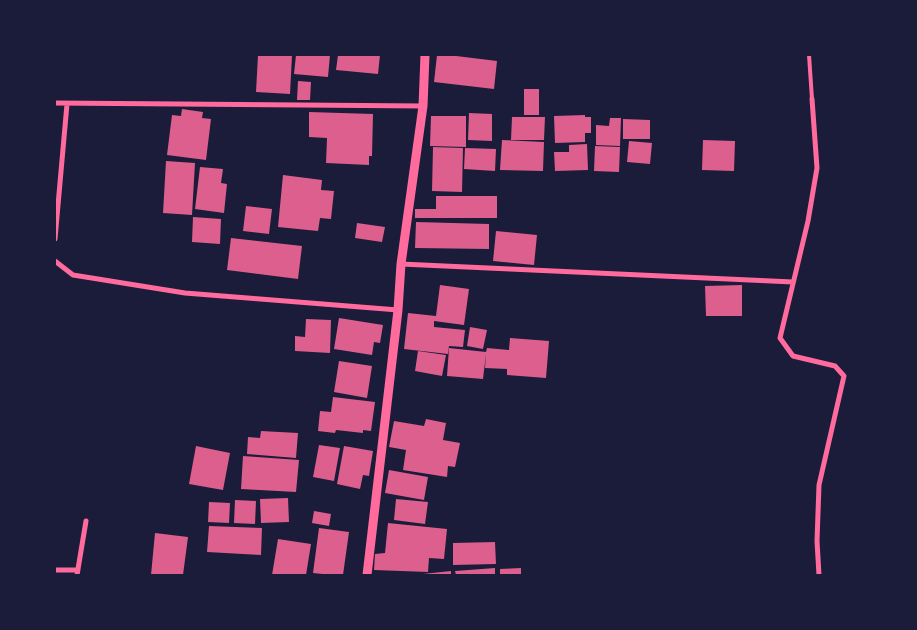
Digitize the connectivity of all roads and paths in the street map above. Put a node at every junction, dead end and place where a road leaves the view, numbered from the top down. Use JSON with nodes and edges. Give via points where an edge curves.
{"nodes":[{"id":1,"x":426,"y":55,"type":"edge"},
{"id":2,"x":809,"y":55,"type":"edge"},
{"id":3,"x":812,"y":99,"type":"joint"},
{"id":4,"x":55,"y":103,"type":"edge"},
{"id":5,"x":67,"y":104,"type":"junction"},
{"id":6,"x":423,"y":106,"type":"junction"},
{"id":7,"x":55,"y":239,"type":"edge"},
{"id":8,"x":55,"y":261,"type":"edge"},
{"id":9,"x":401,"y":264,"type":"junction"},
{"id":10,"x":793,"y":282,"type":"junction"},
{"id":11,"x":398,"y":310,"type":"junction"},
{"id":12,"x":86,"y":521,"type":"dead end"},
{"id":13,"x":55,"y":570,"type":"edge"},
{"id":14,"x":78,"y":572,"type":"edge"},
{"id":15,"x":367,"y":575,"type":"edge"},
{"id":16,"x":819,"y":575,"type":"edge"}],
"edges":[{"from":1,"to":6,"type":"street"},
{"from":2,"to":3,"type":"lane"},
{"from":3,"to":10,"type":"street","via":[[817,168]]},
{"from":4,"to":5,"type":"street"},
{"from":5,"to":6,"type":"street"},
{"from":5,"to":7,"type":"street"},
{"from":6,"to":9,"type":"street"},
{"from":8,"to":11,"type":"street","via":[[74,275],[185,293]]},
{"from":9,"to":10,"type":"street"},
{"from":9,"to":11,"type":"street"},
{"from":10,"to":16,"type":"street","via":[[780,338],[792,356],[835,366],[844,376],[818,485]]},
{"from":11,"to":15,"type":"street"},
{"from":12,"to":14,"type":"street"},
{"from":13,"to":14,"type":"street"}]}
